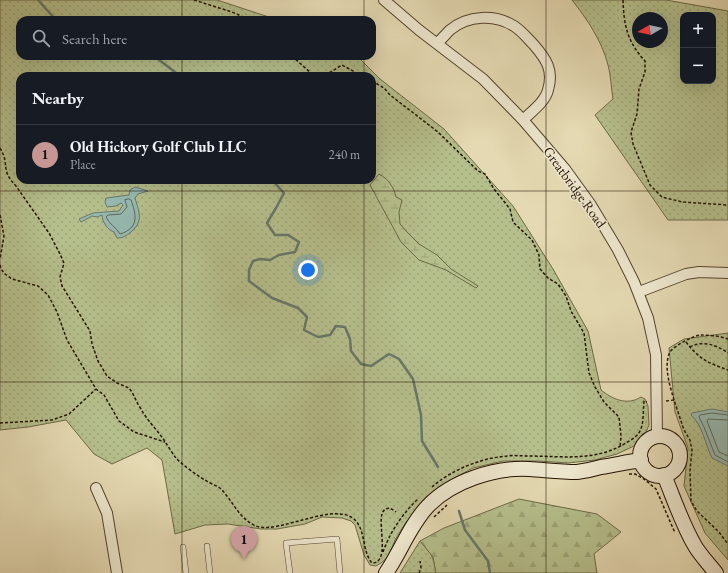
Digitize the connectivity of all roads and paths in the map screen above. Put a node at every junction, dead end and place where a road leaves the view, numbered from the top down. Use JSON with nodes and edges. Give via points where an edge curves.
{"nodes":[{"id":1,"x":194,"y":0,"type":"edge"},
{"id":2,"x":384,"y":0,"type":"edge"},
{"id":3,"x":623,"y":0,"type":"edge"},
{"id":4,"x":241,"y":16,"type":"edge"},
{"id":5,"x":438,"y":43,"type":"junction"},
{"id":6,"x":296,"y":60,"type":"edge"},
{"id":7,"x":310,"y":72,"type":"edge"},
{"id":8,"x":331,"y":72,"type":"edge"},
{"id":9,"x":355,"y":72,"type":"edge"},
{"id":10,"x":376,"y":83,"type":"edge"},
{"id":11,"x":523,"y":120,"type":"junction"},
{"id":12,"x":0,"y":148,"type":"edge"},
{"id":13,"x":728,"y":205,"type":"edge"},
{"id":14,"x":0,"y":215,"type":"edge"},
{"id":15,"x":0,"y":259,"type":"edge"},
{"id":16,"x":0,"y":265,"type":"edge"},
{"id":17,"x":728,"y":273,"type":"edge"},
{"id":18,"x":638,"y":292,"type":"junction"},
{"id":19,"x":728,"y":339,"type":"edge"},
{"id":20,"x":686,"y":341,"type":"junction"},
{"id":21,"x":690,"y":347,"type":"junction"},
{"id":22,"x":728,"y":353,"type":"edge"},
{"id":23,"x":728,"y":370,"type":"edge"},
{"id":24,"x":96,"y":389,"type":"junction"},
{"id":25,"x":674,"y":400,"type":"dead end"},
{"id":26,"x":0,"y":422,"type":"edge"},
{"id":27,"x":657,"y":436,"type":"junction"},
{"id":28,"x":165,"y":442,"type":"junction"},
{"id":29,"x":620,"y":447,"type":"dead end"},
{"id":30,"x":641,"y":460,"type":"junction"},
{"id":31,"x":627,"y":474,"type":"dead end"},
{"id":32,"x":664,"y":475,"type":"junction"},
{"id":33,"x":96,"y":488,"type":"dead end"},
{"id":34,"x":449,"y":504,"type":"dead end"},
{"id":35,"x":396,"y":512,"type":"dead end"},
{"id":36,"x":430,"y":520,"type":"dead end"},
{"id":37,"x":677,"y":538,"type":"dead end"},
{"id":38,"x":207,"y":546,"type":"dead end"},
{"id":39,"x":183,"y":547,"type":"dead end"},
{"id":40,"x":420,"y":561,"type":"dead end"},
{"id":41,"x":117,"y":573,"type":"edge"},
{"id":42,"x":186,"y":573,"type":"edge"},
{"id":43,"x":210,"y":573,"type":"edge"},
{"id":44,"x":290,"y":573,"type":"edge"},
{"id":45,"x":340,"y":573,"type":"edge"},
{"id":46,"x":386,"y":573,"type":"edge"},
{"id":47,"x":419,"y":573,"type":"edge"},
{"id":48,"x":716,"y":573,"type":"edge"}],
"edges":[{"from":1,"to":4,"type":"path"},
{"from":2,"to":5,"type":"street","name":"Greatbridge Road"},
{"from":3,"to":13,"type":"path","via":[[627,34],[645,61],[637,114],[631,132],[633,144],[650,185],[662,197],[682,202]]},
{"from":5,"to":11,"type":"street","name":"Greatbridge Road","via":[[483,79]]},
{"from":5,"to":11,"type":"street","via":[[451,29],[477,19],[497,19],[515,27],[545,58],[550,76],[548,91],[541,103]]},
{"from":6,"to":7,"type":"path"},
{"from":8,"to":9,"type":"path","via":[[342,65]]},
{"from":10,"to":29,"type":"path","via":[[438,132],[478,171],[485,174],[510,209],[513,222],[532,240],[539,255],[540,269],[558,284],[584,333],[589,373],[604,402],[619,417]]},
{"from":11,"to":18,"type":"street","name":"Greatbridge Road","via":[[565,169],[591,205],[618,250]]},
{"from":12,"to":28,"type":"path","via":[[4,154],[5,174],[50,233],[60,254],[64,263],[60,278],[62,286],[90,331],[98,361],[107,376],[129,388]]},
{"from":14,"to":15,"type":"path","via":[[4,236]]},
{"from":16,"to":24,"type":"path","via":[[5,274],[12,279],[38,286],[48,295],[67,340]]},
{"from":17,"to":18,"type":"street","via":[[686,274]]},
{"from":18,"to":27,"type":"street","name":"Greatbridge Road","via":[[648,318],[656,355]]},
{"from":19,"to":20,"type":"path","via":[[698,335]]},
{"from":20,"to":21,"type":"path"},
{"from":20,"to":25,"type":"path","via":[[669,352],[668,374]]},
{"from":21,"to":22,"type":"path","via":[[695,344],[707,344]]},
{"from":21,"to":23,"type":"path","via":[[694,354],[703,360]]},
{"from":24,"to":26,"type":"path","via":[[69,414],[52,420]]},
{"from":24,"to":28,"type":"path","via":[[104,395],[119,421],[134,432]]},
{"from":27,"to":30,"type":"street","via":[[642,446]]},
{"from":27,"to":32,"type":"street","via":[[668,437],[674,441],[680,455],[674,470]]},
{"from":28,"to":35,"type":"path","via":[[177,459],[205,481],[220,488],[246,521],[257,527],[274,526],[326,514],[349,516],[360,528],[368,559],[372,563],[380,560],[382,553],[382,515],[385,509],[390,508]]},
{"from":30,"to":32,"type":"street","via":[[643,466],[652,474]]},
{"from":30,"to":46,"type":"street","via":[[580,472],[509,469],[469,480],[440,495],[417,519]]},
{"from":31,"to":37,"type":"path","via":[[635,474],[656,489]]},
{"from":32,"to":48,"type":"street","via":[[681,519],[696,547]]},
{"from":33,"to":41,"type":"street","via":[[107,513]]},
{"from":34,"to":36,"type":"path"},
{"from":38,"to":43,"type":"lane"},
{"from":39,"to":42,"type":"lane"},
{"from":40,"to":47,"type":"path"},
{"from":44,"to":45,"type":"lane","via":[[286,543],[336,539]]}]}
